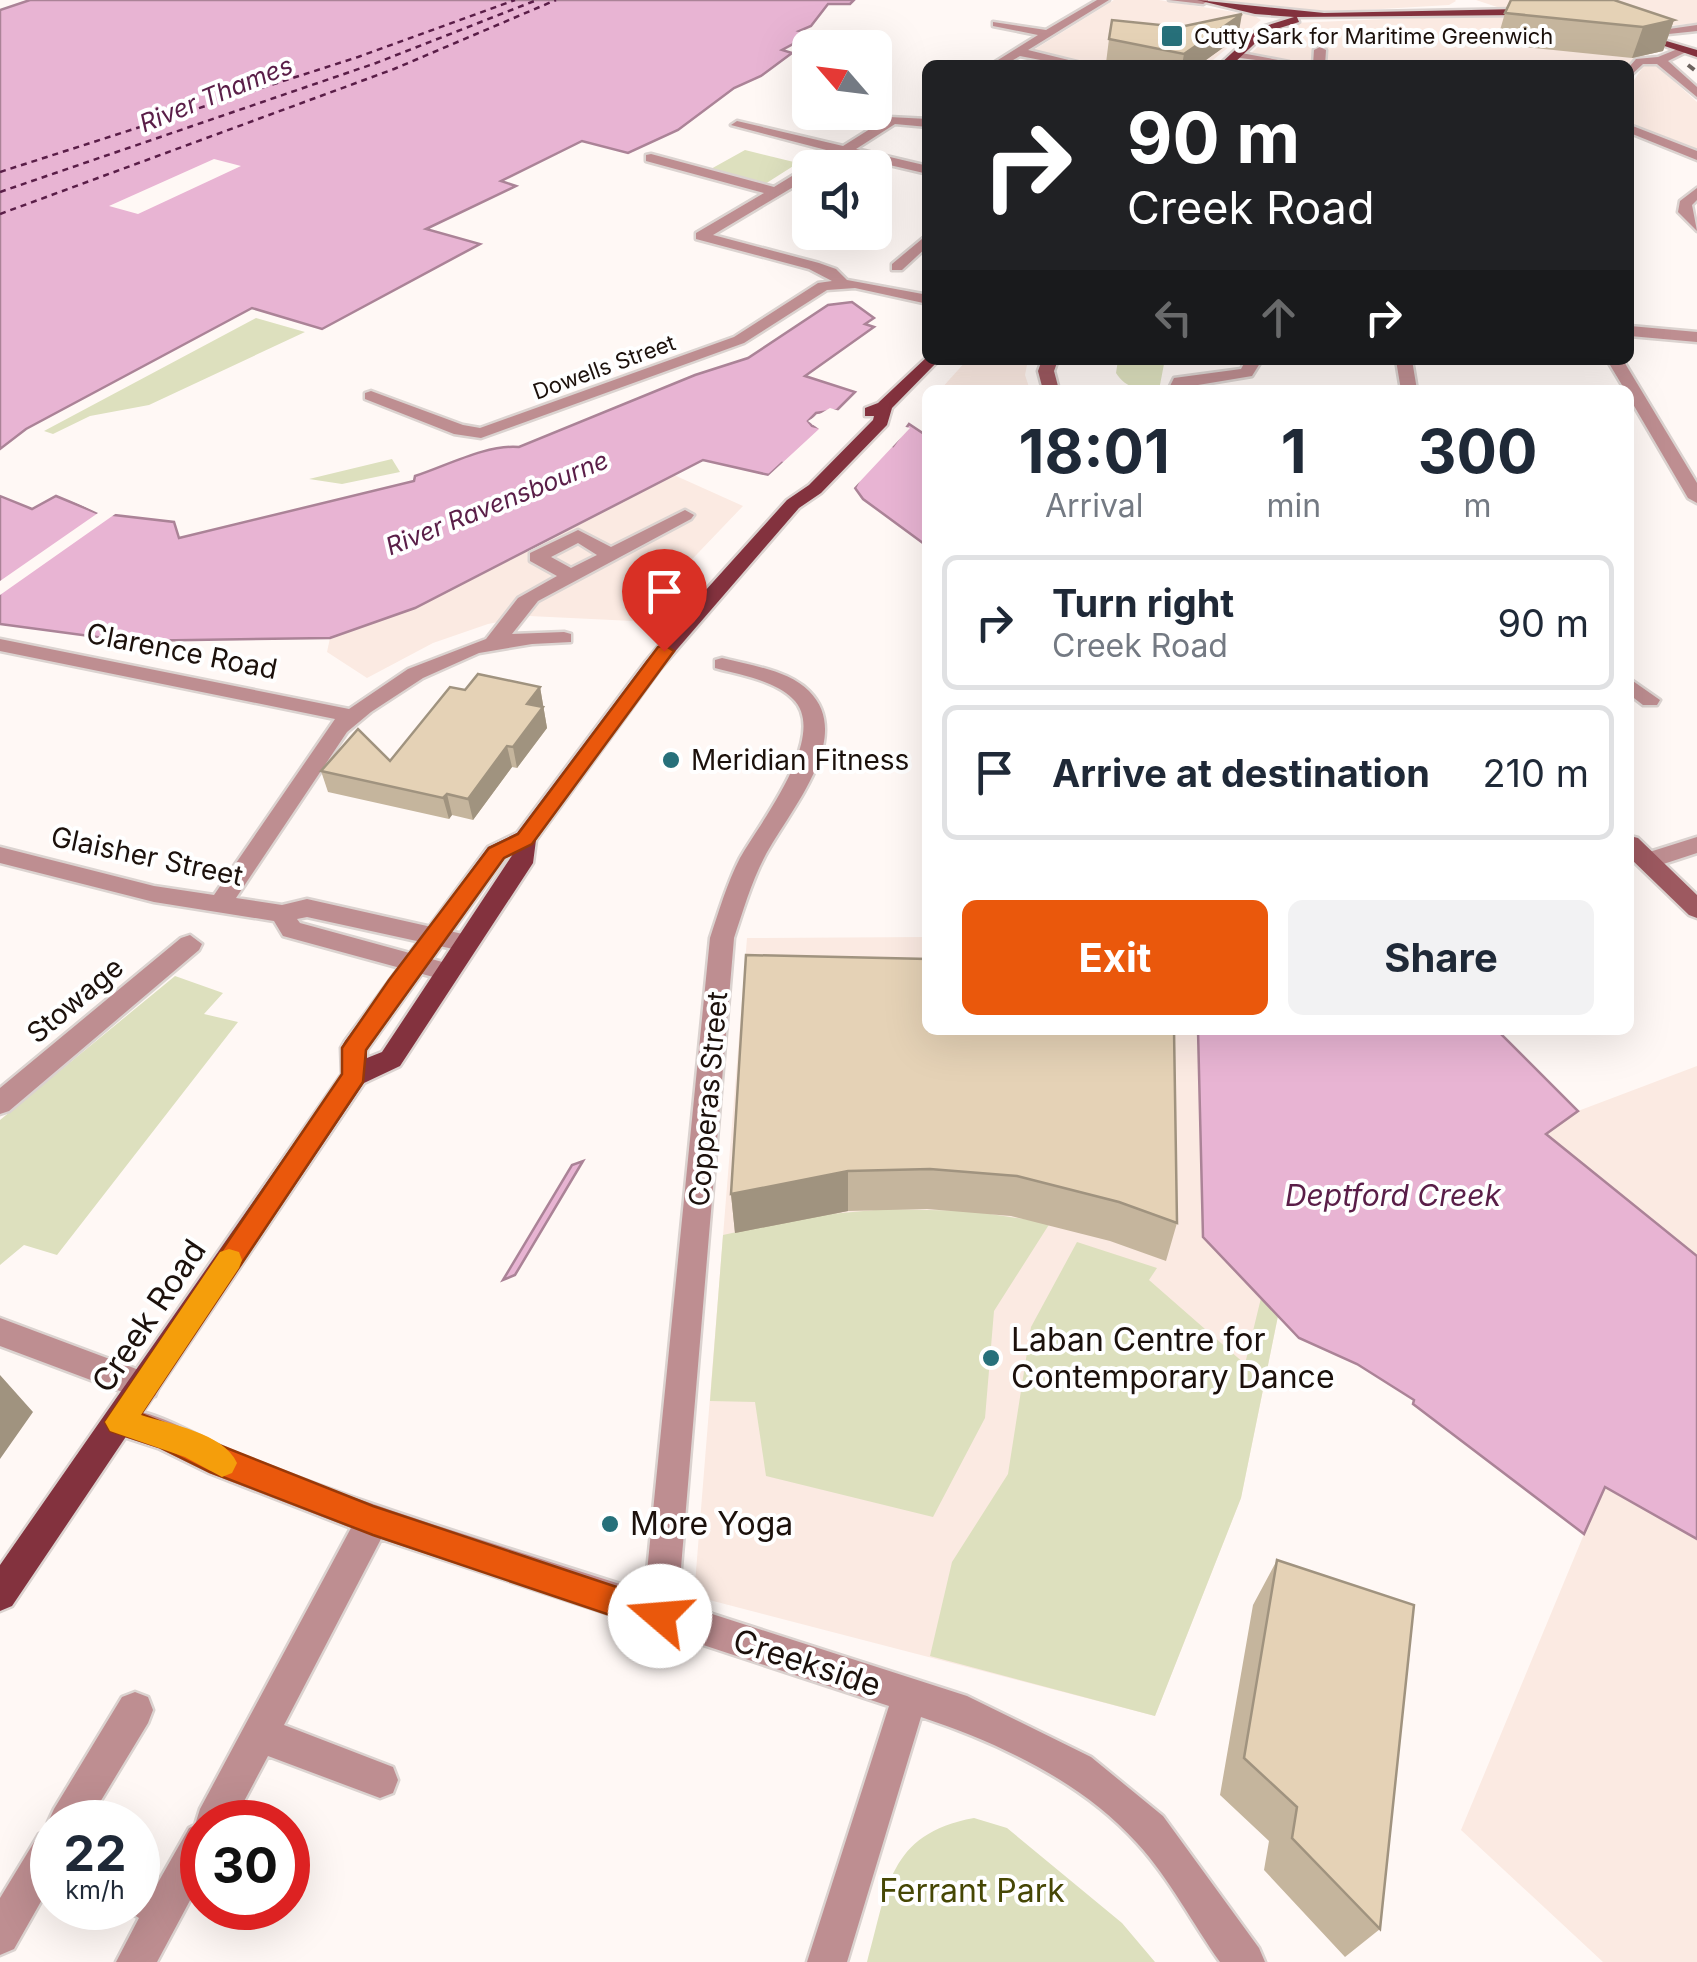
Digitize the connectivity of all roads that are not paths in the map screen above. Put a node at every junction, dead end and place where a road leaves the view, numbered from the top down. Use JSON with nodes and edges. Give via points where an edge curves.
{"nodes":[{"id":1,"x":1104,"y":0,"type":"edge"},
{"id":2,"x":1174,"y":0,"type":"edge"},
{"id":3,"x":1202,"y":0,"type":"edge"},
{"id":4,"x":1465,"y":0,"type":"edge"},
{"id":5,"x":1255,"y":12,"type":"junction"},
{"id":6,"x":1432,"y":12,"type":"junction"},
{"id":7,"x":1324,"y":16,"type":"junction"},
{"id":8,"x":997,"y":24,"type":"dead end"},
{"id":9,"x":1620,"y":28,"type":"edge"},
{"id":10,"x":1697,"y":28,"type":"edge"},
{"id":11,"x":1263,"y":30,"type":"junction"},
{"id":12,"x":1050,"y":34,"type":"junction"},
{"id":13,"x":1640,"y":34,"type":"junction"},
{"id":14,"x":1320,"y":50,"type":"dead end"},
{"id":15,"x":1020,"y":52,"type":"junction"},
{"id":16,"x":1691,"y":52,"type":"edge"},
{"id":17,"x":1236,"y":55,"type":"junction"},
{"id":18,"x":1005,"y":60,"type":"edge"},
{"id":19,"x":1059,"y":60,"type":"edge"},
{"id":20,"x":1230,"y":60,"type":"edge"},
{"id":21,"x":1262,"y":60,"type":"edge"},
{"id":22,"x":1319,"y":60,"type":"edge"},
{"id":23,"x":1660,"y":60,"type":"junction"},
{"id":24,"x":1634,"y":68,"type":"edge"},
{"id":25,"x":1697,"y":93,"type":"edge"},
{"id":26,"x":922,"y":122,"type":"edge"},
{"id":27,"x":737,"y":124,"type":"dead end"},
{"id":28,"x":1634,"y":131,"type":"edge"},
{"id":29,"x":845,"y":150,"type":"joint"},
{"id":30,"x":1697,"y":156,"type":"edge"},
{"id":31,"x":651,"y":158,"type":"dead end"},
{"id":32,"x":892,"y":161,"type":"edge"},
{"id":33,"x":922,"y":169,"type":"edge"},
{"id":34,"x":792,"y":181,"type":"edge"},
{"id":35,"x":774,"y":191,"type":"junction"},
{"id":36,"x":1697,"y":192,"type":"edge"},
{"id":37,"x":1697,"y":227,"type":"edge"},
{"id":38,"x":922,"y":243,"type":"edge"},
{"id":39,"x":896,"y":267,"type":"dead end"},
{"id":40,"x":842,"y":283,"type":"junction"},
{"id":41,"x":922,"y":298,"type":"edge"},
{"id":42,"x":1634,"y":331,"type":"edge"},
{"id":43,"x":1697,"y":338,"type":"edge"},
{"id":44,"x":926,"y":365,"type":"edge"},
{"id":45,"x":1251,"y":365,"type":"edge"},
{"id":46,"x":1178,"y":385,"type":"edge"},
{"id":47,"x":1634,"y":392,"type":"edge"},
{"id":48,"x":371,"y":396,"type":"dead end"},
{"id":49,"x":1697,"y":498,"type":"edge"},
{"id":50,"x":685,"y":515,"type":"dead end"},
{"id":51,"x":611,"y":554,"type":"junction"},
{"id":52,"x":571,"y":576,"type":"junction"},
{"id":53,"x":564,"y":638,"type":"dead end"},
{"id":54,"x":494,"y":641,"type":"junction"},
{"id":55,"x":0,"y":645,"type":"edge"},
{"id":56,"x":722,"y":664,"type":"dead end"},
{"id":57,"x":1634,"y":688,"type":"edge"},
{"id":58,"x":1650,"y":700,"type":"dead end"},
{"id":59,"x":352,"y":716,"type":"junction"},
{"id":60,"x":525,"y":839,"type":"junction"},
{"id":61,"x":1697,"y":845,"type":"edge"},
{"id":62,"x":1639,"y":852,"type":"edge"},
{"id":63,"x":0,"y":855,"type":"edge"},
{"id":64,"x":221,"y":903,"type":"junction"},
{"id":65,"x":1697,"y":909,"type":"edge"},
{"id":66,"x":282,"y":914,"type":"junction"},
{"id":67,"x":433,"y":936,"type":"junction"},
{"id":68,"x":190,"y":944,"type":"dead end"},
{"id":69,"x":467,"y":944,"type":"junction"},
{"id":70,"x":412,"y":964,"type":"junction"},
{"id":71,"x":448,"y":972,"type":"junction"},
{"id":72,"x":354,"y":1076,"type":"junction"},
{"id":73,"x":0,"y":1103,"type":"edge"},
{"id":74,"x":0,"y":1332,"type":"edge"},
{"id":75,"x":144,"y":1386,"type":"junction"},
{"id":76,"x":120,"y":1422,"type":"junction"},
{"id":77,"x":373,"y":1520,"type":"junction"},
{"id":78,"x":0,"y":1594,"type":"edge"},
{"id":79,"x":660,"y":1616,"type":"junction"},
{"id":80,"x":910,"y":1695,"type":"junction"},
{"id":81,"x":135,"y":1710,"type":"dead end"},
{"id":82,"x":260,"y":1735,"type":"junction"},
{"id":83,"x":380,"y":1780,"type":"dead end"},
{"id":84,"x":80,"y":1800,"type":"edge"},
{"id":85,"x":225,"y":1800,"type":"edge"},
{"id":86,"x":180,"y":1868,"type":"edge"},
{"id":87,"x":30,"y":1889,"type":"edge"},
{"id":88,"x":160,"y":1893,"type":"edge"},
{"id":89,"x":145,"y":1930,"type":"edge"},
{"id":90,"x":0,"y":1935,"type":"edge"},
{"id":91,"x":136,"y":1962,"type":"edge"},
{"id":92,"x":828,"y":1962,"type":"edge"},
{"id":93,"x":1245,"y":1962,"type":"edge"}],
"edges":[{"from":1,"to":12,"type":"street"},
{"from":2,"to":3,"type":"street"},
{"from":3,"to":5,"type":"main road"},
{"from":4,"to":6,"type":"main road"},
{"from":4,"to":6,"type":"main road","via":[[1526,12]]},
{"from":5,"to":7,"type":"main road"},
{"from":5,"to":11,"type":"main road","via":[[1268,20]]},
{"from":6,"to":7,"type":"main road"},
{"from":7,"to":11,"type":"main road"},
{"from":8,"to":12,"type":"street"},
{"from":9,"to":13,"type":"main road"},
{"from":10,"to":13,"type":"street"},
{"from":11,"to":17,"type":"main road"},
{"from":12,"to":15,"type":"street"},
{"from":13,"to":16,"type":"main road"},
{"from":14,"to":22,"type":"street"},
{"from":15,"to":18,"type":"street"},
{"from":15,"to":19,"type":"street"},
{"from":16,"to":23,"type":"street"},
{"from":17,"to":20,"type":"main road"},
{"from":17,"to":21,"type":"street"},
{"from":23,"to":24,"type":"street","via":[[1640,61]]},
{"from":23,"to":25,"type":"street"},
{"from":26,"to":29,"type":"street","via":[[893,120]]},
{"from":27,"to":29,"type":"street"},
{"from":28,"to":30,"type":"street"},
{"from":31,"to":35,"type":"street"},
{"from":32,"to":33,"type":"street"},
{"from":34,"to":35,"type":"street"},
{"from":35,"to":40,"type":"street","via":[[701,236],[818,267]]},
{"from":36,"to":37,"type":"street","via":[[1684,212]]},
{"from":38,"to":39,"type":"street"},
{"from":40,"to":41,"type":"street"},
{"from":40,"to":48,"type":"street","name":"Dowells Street","via":[[823,286],[740,340],[494,431],[471,433]]},
{"from":42,"to":43,"type":"street"},
{"from":44,"to":60,"type":"main road","name":"Creek Road","via":[[802,492],[652,665]]},
{"from":45,"to":46,"type":"street","via":[[1246,373],[1189,377]]},
{"from":47,"to":49,"type":"street"},
{"from":50,"to":51,"type":"street"},
{"from":51,"to":52,"type":"street"},
{"from":51,"to":52,"type":"street","via":[[578,536],[538,557]]},
{"from":52,"to":54,"type":"street","via":[[521,604]]},
{"from":53,"to":54,"type":"street"},
{"from":54,"to":59,"type":"street","via":[[436,662]]},
{"from":55,"to":59,"type":"street","name":"Clarence Road"},
{"from":56,"to":79,"type":"street","name":"Copperas Street","via":[[788,682],[806,700],[818,729],[813,754],[750,862],[722,938]]},
{"from":57,"to":58,"type":"street"},
{"from":59,"to":64,"type":"street"},
{"from":60,"to":67,"type":"main road","name":"Creek Road","via":[[496,853]]},
{"from":60,"to":69,"type":"main road","name":"Creek Road","via":[[526,857]]},
{"from":61,"to":62,"type":"street"},
{"from":62,"to":65,"type":"main road"},
{"from":63,"to":64,"type":"street","name":"Glaisher Street","via":[[154,894]]},
{"from":64,"to":66,"type":"street","name":"Glaisher Street"},
{"from":66,"to":67,"type":"street","name":"Glaisher Street","via":[[307,908]]},
{"from":66,"to":70,"type":"street","name":"Glaisher Street","via":[[292,930]]},
{"from":67,"to":69,"type":"street","name":"Glaisher Street"},
{"from":67,"to":70,"type":"main road","name":"Creek Road"},
{"from":68,"to":73,"type":"street","name":"Stowage"},
{"from":69,"to":71,"type":"main road","name":"Creek Road"},
{"from":70,"to":71,"type":"street","name":"Glaisher Street"},
{"from":70,"to":72,"type":"main road","name":"Creek Road","via":[[354,1048]]},
{"from":71,"to":72,"type":"main road","name":"Creek Road","via":[[390,1058]]},
{"from":72,"to":75,"type":"main road","name":"Creek Road"},
{"from":74,"to":75,"type":"street"},
{"from":75,"to":76,"type":"main road","name":"Creek Road"},
{"from":76,"to":77,"type":"street","name":"Creekside"},
{"from":76,"to":78,"type":"main road","name":"Creek Road"},
{"from":77,"to":79,"type":"street","name":"Creekside"},
{"from":77,"to":82,"type":"street"},
{"from":79,"to":80,"type":"street","name":"Creekside"},
{"from":80,"to":92,"type":"street"},
{"from":80,"to":93,"type":"street","name":"Creekside","via":[[1029,1742],[1116,1798],[1170,1853]]},
{"from":81,"to":84,"type":"street"},
{"from":82,"to":83,"type":"street"},
{"from":82,"to":85,"type":"street"},
{"from":86,"to":88,"type":"street"},
{"from":87,"to":90,"type":"street"},
{"from":89,"to":91,"type":"street"}]}
